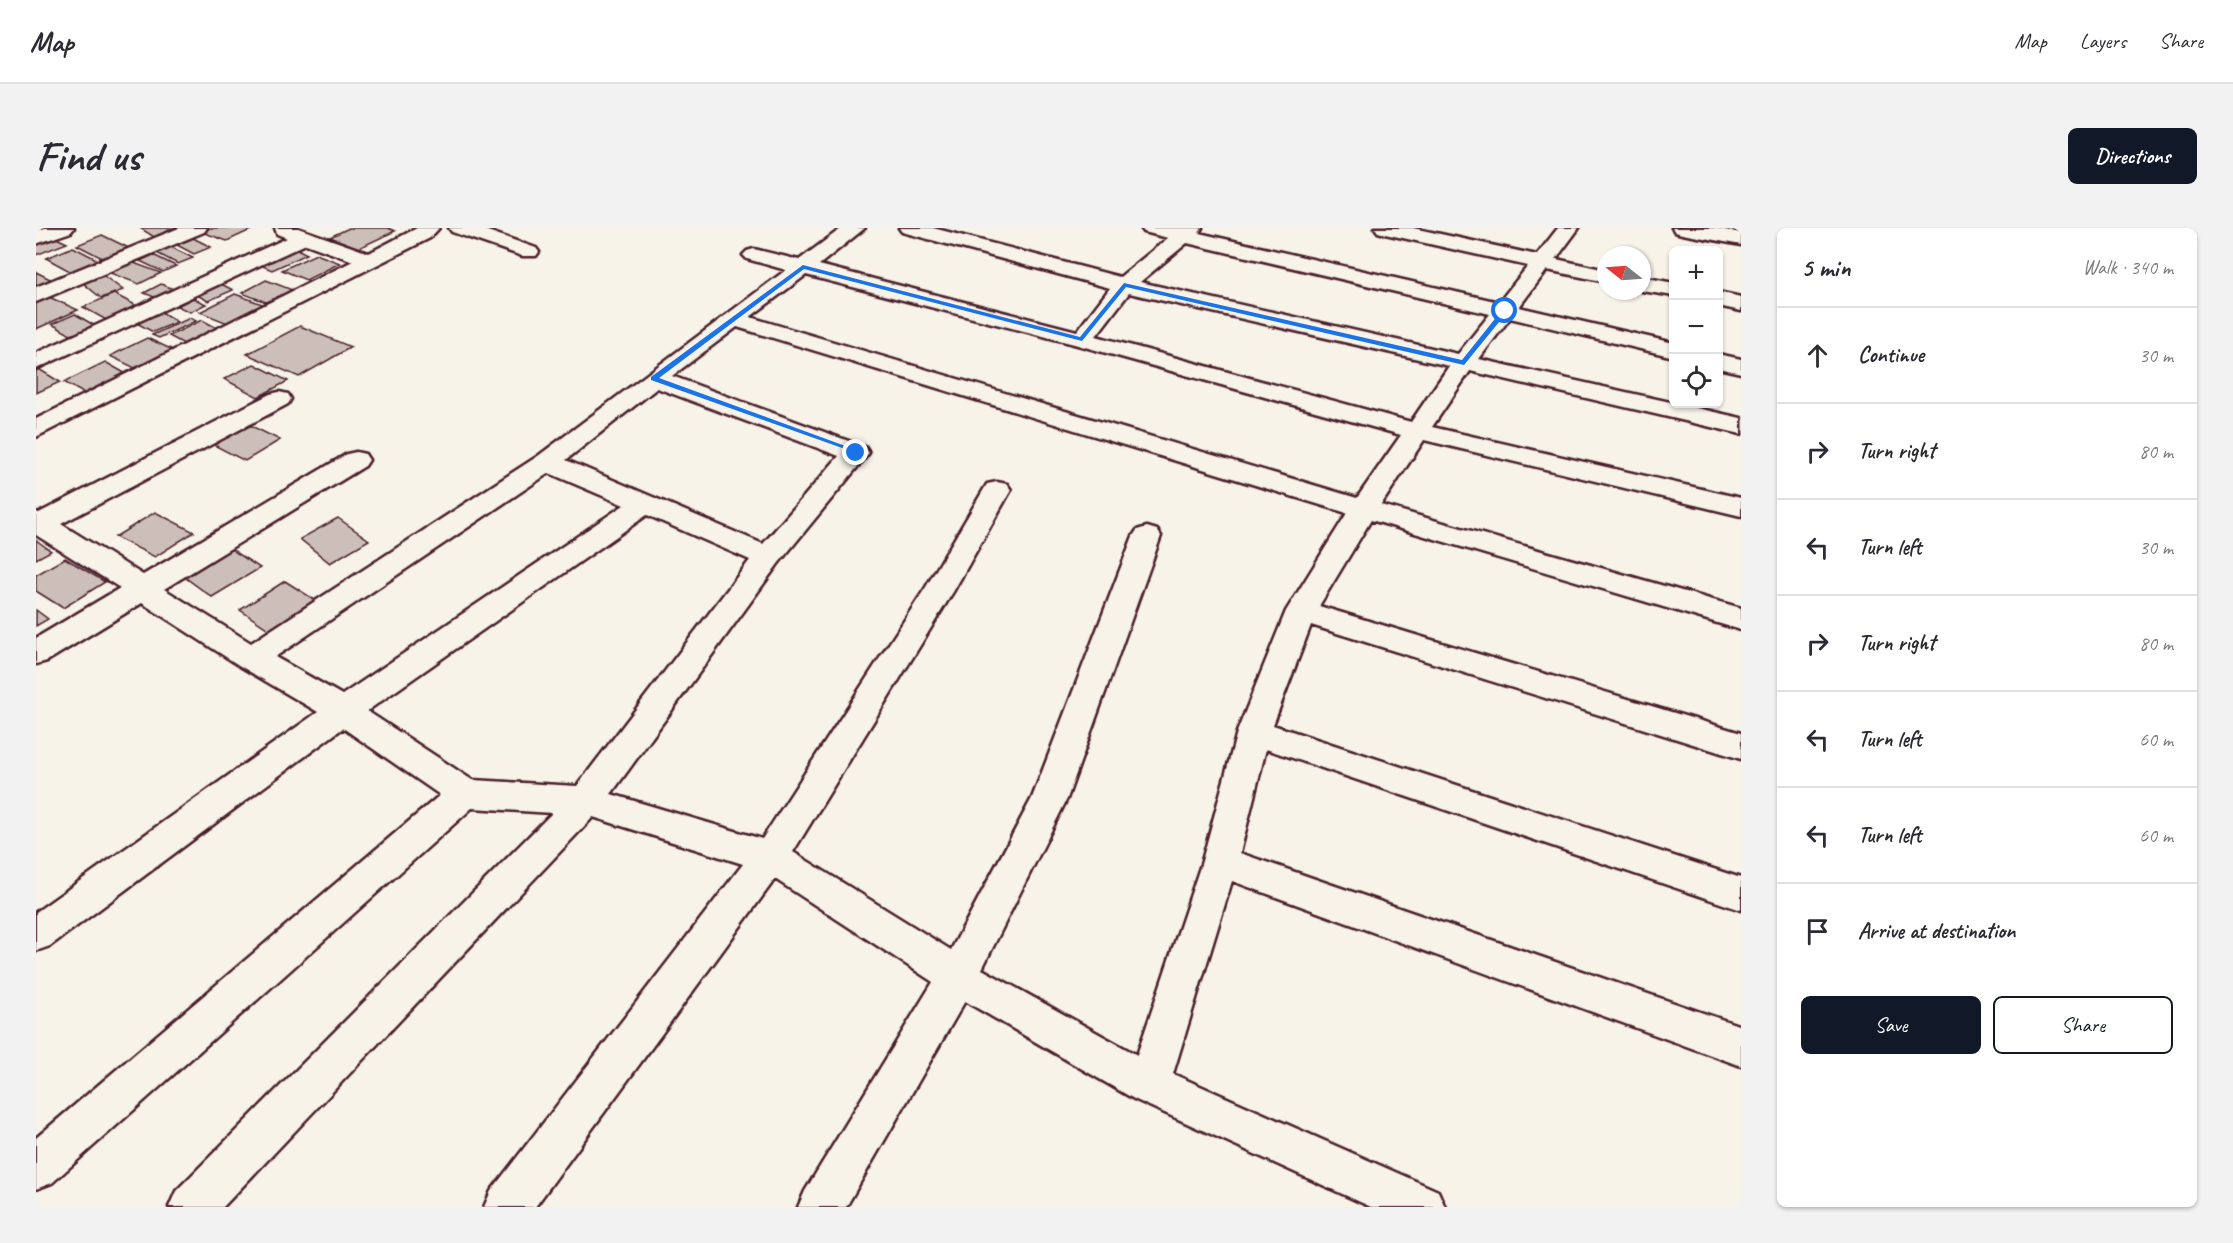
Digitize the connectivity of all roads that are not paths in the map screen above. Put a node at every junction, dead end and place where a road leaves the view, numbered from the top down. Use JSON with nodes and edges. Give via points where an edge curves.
{"nodes":[{"id":1,"x":64,"y":228,"type":"edge"},
{"id":2,"x":197,"y":228,"type":"edge"},
{"id":3,"x":280,"y":228,"type":"edge"},
{"id":4,"x":429,"y":228,"type":"edge"},
{"id":5,"x":459,"y":228,"type":"edge"},
{"id":6,"x":855,"y":228,"type":"edge"},
{"id":7,"x":909,"y":228,"type":"edge"},
{"id":8,"x":1151,"y":228,"type":"edge"},
{"id":9,"x":1385,"y":228,"type":"edge"},
{"id":10,"x":1569,"y":228,"type":"edge"},
{"id":11,"x":1682,"y":228,"type":"edge"},
{"id":12,"x":1188,"y":232,"type":"edge"},
{"id":13,"x":305,"y":237,"type":"junction"},
{"id":14,"x":36,"y":238,"type":"edge"},
{"id":15,"x":1741,"y":239,"type":"edge"},
{"id":16,"x":529,"y":252,"type":"dead end"},
{"id":17,"x":754,"y":255,"type":"dead end"},
{"id":18,"x":370,"y":260,"type":"junction"},
{"id":19,"x":1543,"y":264,"type":"junction"},
{"id":20,"x":803,"y":267,"type":"junction"},
{"id":21,"x":1597,"y":274,"type":"edge"},
{"id":22,"x":1124,"y":285,"type":"junction"},
{"id":23,"x":1651,"y":286,"type":"edge"},
{"id":24,"x":1669,"y":289,"type":"edge"},
{"id":25,"x":36,"y":295,"type":"edge"},
{"id":26,"x":1723,"y":300,"type":"edge"},
{"id":27,"x":1741,"y":304,"type":"edge"},
{"id":28,"x":1505,"y":311,"type":"junction"},
{"id":29,"x":733,"y":319,"type":"junction"},
{"id":30,"x":1082,"y":339,"type":"junction"},
{"id":31,"x":1669,"y":349,"type":"edge"},
{"id":32,"x":36,"y":362,"type":"edge"},
{"id":33,"x":1464,"y":362,"type":"junction"},
{"id":34,"x":1723,"y":362,"type":"edge"},
{"id":35,"x":1741,"y":366,"type":"edge"},
{"id":36,"x":654,"y":378,"type":"junction"},
{"id":37,"x":279,"y":399,"type":"dead end"},
{"id":38,"x":1741,"y":426,"type":"edge"},
{"id":39,"x":36,"y":429,"type":"edge"},
{"id":40,"x":1416,"y":430,"type":"junction"},
{"id":41,"x":356,"y":460,"type":"dead end"},
{"id":42,"x":548,"y":462,"type":"junction"},
{"id":43,"x":997,"y":490,"type":"dead end"},
{"id":44,"x":644,"y":504,"type":"junction"},
{"id":45,"x":1741,"y":507,"type":"edge"},
{"id":46,"x":1364,"y":509,"type":"junction"},
{"id":47,"x":38,"y":524,"type":"edge"},
{"id":48,"x":1147,"y":536,"type":"dead end"},
{"id":49,"x":768,"y":557,"type":"junction"},
{"id":50,"x":143,"y":589,"type":"junction"},
{"id":51,"x":1301,"y":611,"type":"junction"},
{"id":52,"x":1741,"y":619,"type":"edge"},
{"id":53,"x":36,"y":653,"type":"edge"},
{"id":54,"x":251,"y":658,"type":"junction"},
{"id":55,"x":344,"y":711,"type":"junction"},
{"id":56,"x":1254,"y":732,"type":"junction"},
{"id":57,"x":1741,"y":746,"type":"edge"},
{"id":58,"x":465,"y":794,"type":"junction"},
{"id":59,"x":586,"y":801,"type":"junction"},
{"id":60,"x":770,"y":857,"type":"junction"},
{"id":61,"x":1220,"y":861,"type":"junction"},
{"id":62,"x":1741,"y":894,"type":"edge"},
{"id":63,"x":36,"y":934,"type":"edge"},
{"id":64,"x":958,"y":976,"type":"junction"},
{"id":65,"x":1741,"y":1046,"type":"edge"},
{"id":66,"x":1149,"y":1084,"type":"junction"},
{"id":67,"x":36,"y":1167,"type":"edge"},
{"id":68,"x":192,"y":1207,"type":"edge"},
{"id":69,"x":507,"y":1207,"type":"edge"},
{"id":70,"x":821,"y":1207,"type":"edge"},
{"id":71,"x":1422,"y":1207,"type":"edge"}],
"edges":[{"from":1,"to":14,"type":"street"},
{"from":2,"to":25,"type":"street"},
{"from":3,"to":13,"type":"street"},
{"from":4,"to":18,"type":"street"},
{"from":5,"to":16,"type":"street"},
{"from":6,"to":20,"type":"street"},
{"from":7,"to":22,"type":"street"},
{"from":8,"to":12,"type":"street"},
{"from":9,"to":19,"type":"street"},
{"from":10,"to":19,"type":"street"},
{"from":11,"to":15,"type":"street"},
{"from":12,"to":22,"type":"street"},
{"from":12,"to":28,"type":"street"},
{"from":13,"to":18,"type":"street"},
{"from":13,"to":32,"type":"street"},
{"from":17,"to":20,"type":"street"},
{"from":18,"to":39,"type":"street"},
{"from":19,"to":21,"type":"street"},
{"from":19,"to":28,"type":"street"},
{"from":20,"to":29,"type":"street"},
{"from":20,"to":30,"type":"street"},
{"from":22,"to":30,"type":"street"},
{"from":22,"to":33,"type":"street"},
{"from":23,"to":24,"type":"street"},
{"from":26,"to":27,"type":"street"},
{"from":28,"to":31,"type":"street"},
{"from":28,"to":33,"type":"street"},
{"from":29,"to":36,"type":"street"},
{"from":29,"to":46,"type":"street"},
{"from":30,"to":40,"type":"street"},
{"from":33,"to":38,"type":"street"},
{"from":33,"to":40,"type":"street"},
{"from":34,"to":35,"type":"street"},
{"from":36,"to":42,"type":"street"},
{"from":36,"to":49,"type":"street","via":[[856,453]]},
{"from":37,"to":47,"type":"street"},
{"from":40,"to":45,"type":"street"},
{"from":40,"to":46,"type":"street"},
{"from":41,"to":50,"type":"street"},
{"from":42,"to":44,"type":"street"},
{"from":42,"to":54,"type":"street"},
{"from":43,"to":60,"type":"street","via":[[938,592]]},
{"from":44,"to":49,"type":"street"},
{"from":44,"to":55,"type":"street"},
{"from":46,"to":51,"type":"street"},
{"from":46,"to":52,"type":"street"},
{"from":47,"to":50,"type":"street"},
{"from":48,"to":64,"type":"street","via":[[1049,799]]},
{"from":49,"to":59,"type":"street"},
{"from":50,"to":53,"type":"street"},
{"from":50,"to":54,"type":"street"},
{"from":51,"to":56,"type":"street"},
{"from":51,"to":57,"type":"street"},
{"from":54,"to":55,"type":"street"},
{"from":55,"to":58,"type":"street"},
{"from":55,"to":63,"type":"street"},
{"from":56,"to":61,"type":"street"},
{"from":56,"to":62,"type":"street"},
{"from":58,"to":59,"type":"street"},
{"from":58,"to":67,"type":"street"},
{"from":59,"to":60,"type":"street"},
{"from":59,"to":68,"type":"street"},
{"from":60,"to":64,"type":"street"},
{"from":60,"to":69,"type":"street"},
{"from":61,"to":65,"type":"street"},
{"from":61,"to":66,"type":"street"},
{"from":64,"to":66,"type":"street"},
{"from":64,"to":70,"type":"street"},
{"from":66,"to":71,"type":"street"}]}
